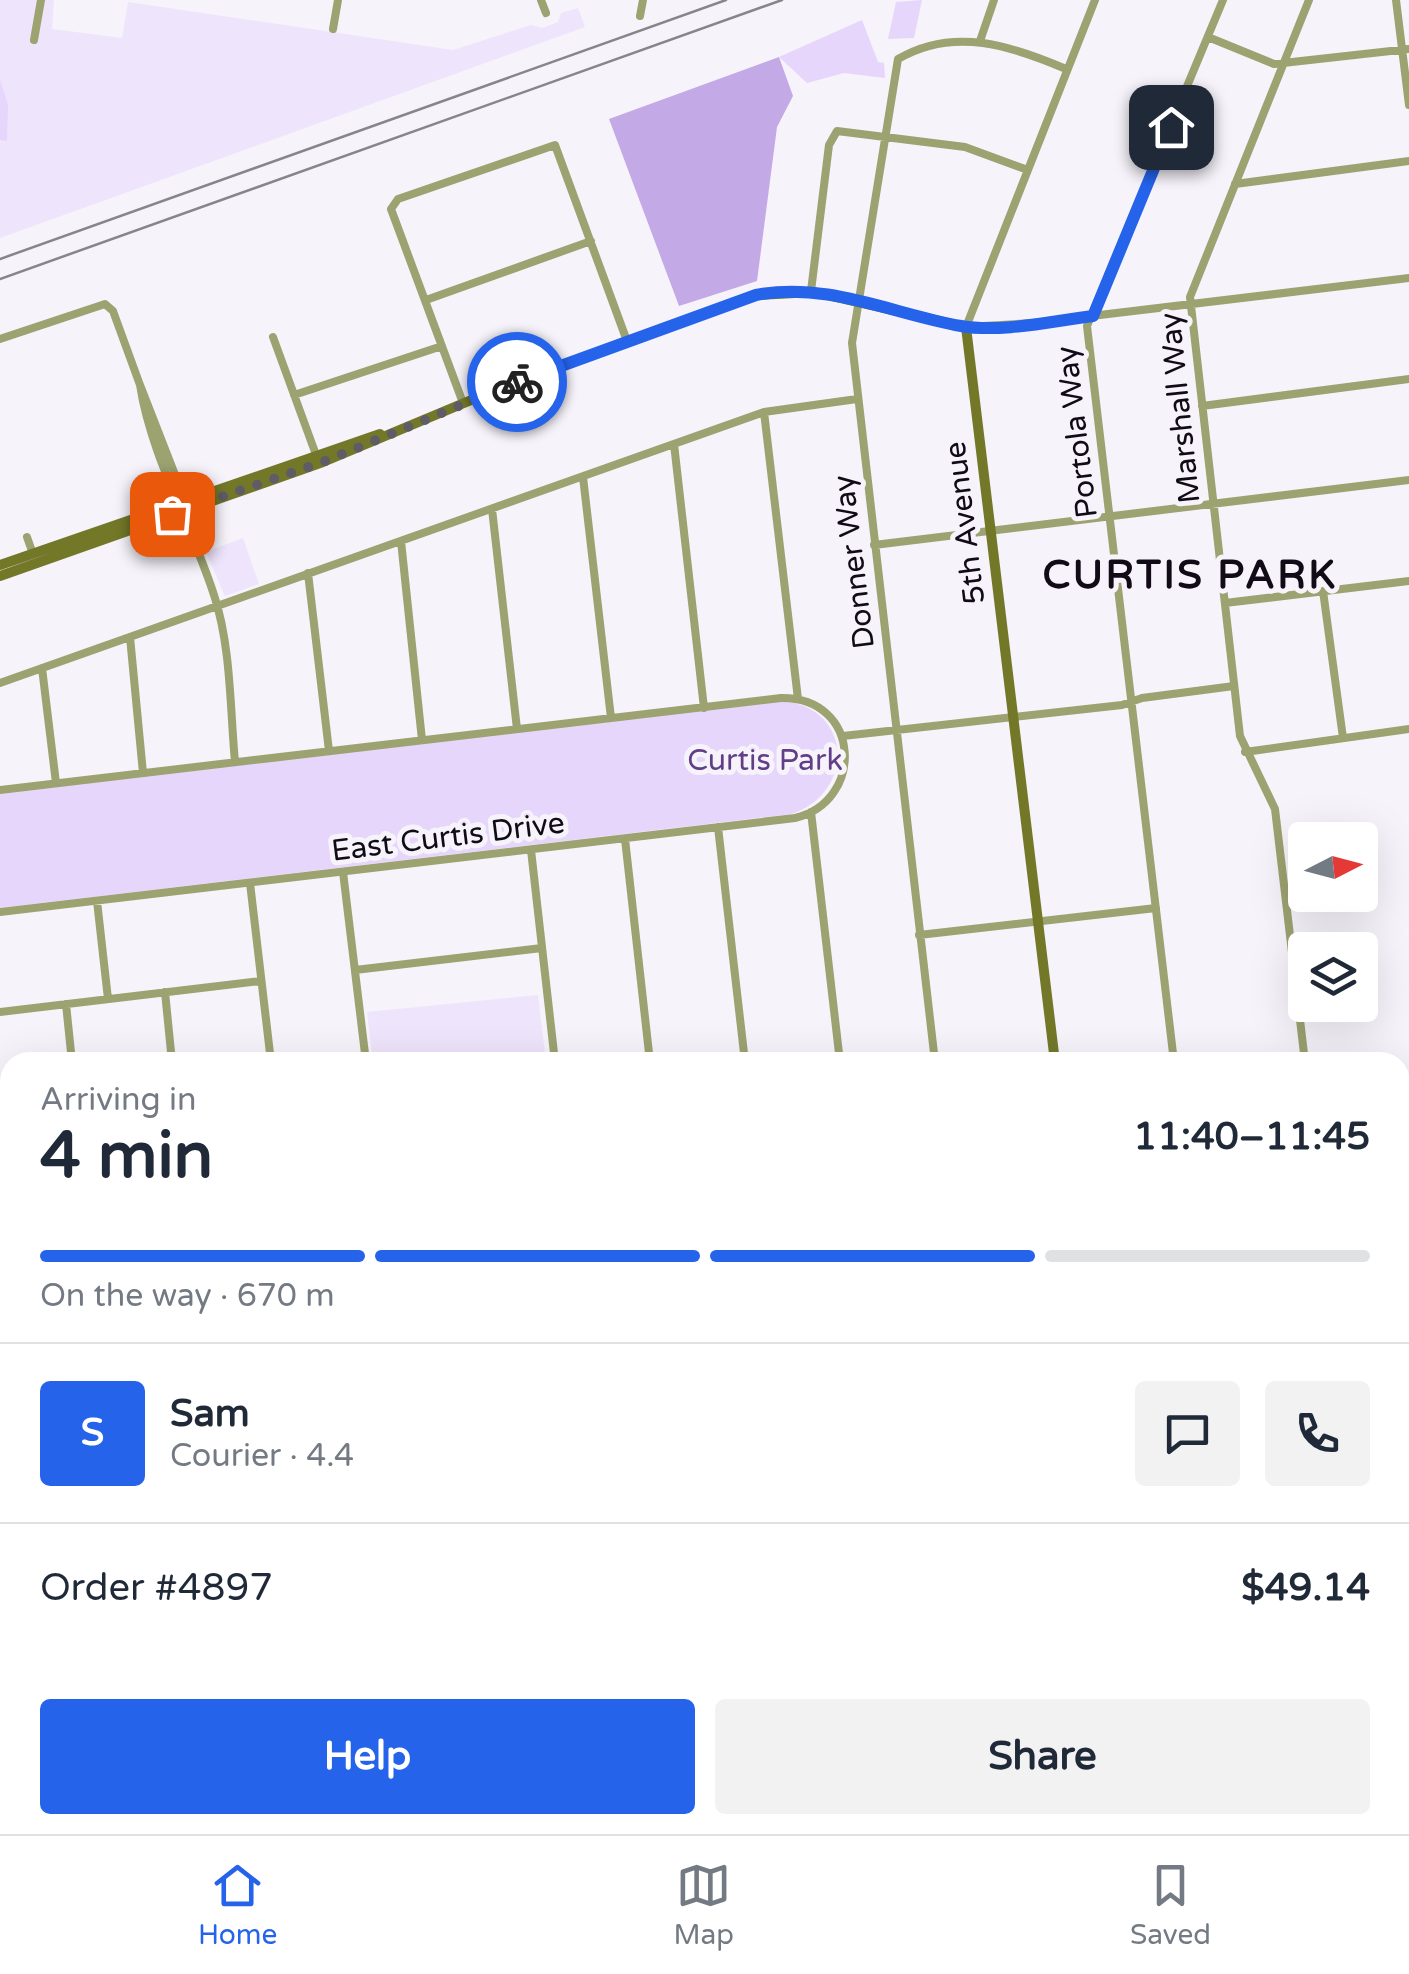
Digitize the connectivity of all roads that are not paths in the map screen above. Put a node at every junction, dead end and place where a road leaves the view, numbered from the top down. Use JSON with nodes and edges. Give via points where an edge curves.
{"nodes":[{"id":1,"x":40,"y":0,"type":"edge"},
{"id":2,"x":338,"y":0,"type":"edge"},
{"id":3,"x":541,"y":0,"type":"edge"},
{"id":4,"x":642,"y":0,"type":"edge"},
{"id":5,"x":994,"y":0,"type":"edge"},
{"id":6,"x":1094,"y":0,"type":"edge"},
{"id":7,"x":1223,"y":0,"type":"edge"},
{"id":8,"x":1310,"y":0,"type":"edge"},
{"id":9,"x":1396,"y":0,"type":"edge"},
{"id":10,"x":546,"y":13,"type":"dead end"},
{"id":11,"x":640,"y":16,"type":"dead end"},
{"id":12,"x":334,"y":29,"type":"dead end"},
{"id":13,"x":1208,"y":37,"type":"junction"},
{"id":14,"x":34,"y":40,"type":"dead end"},
{"id":15,"x":980,"y":41,"type":"junction"},
{"id":16,"x":1405,"y":49,"type":"edge"},
{"id":17,"x":1284,"y":64,"type":"junction"},
{"id":18,"x":1066,"y":69,"type":"junction"},
{"id":19,"x":1409,"y":105,"type":"edge"},
{"id":20,"x":887,"y":135,"type":"junction"},
{"id":21,"x":1409,"y":161,"type":"edge"},
{"id":22,"x":1025,"y":170,"type":"junction"},
{"id":23,"x":1235,"y":184,"type":"junction"},
{"id":24,"x":591,"y":241,"type":"junction"},
{"id":25,"x":1409,"y":278,"type":"edge"},
{"id":26,"x":811,"y":292,"type":"junction"},
{"id":27,"x":426,"y":300,"type":"junction"},
{"id":28,"x":858,"y":301,"type":"junction"},
{"id":29,"x":1191,"y":306,"type":"junction"},
{"id":30,"x":1093,"y":316,"type":"junction"},
{"id":31,"x":966,"y":327,"type":"junction"},
{"id":32,"x":273,"y":337,"type":"dead end"},
{"id":33,"x":0,"y":339,"type":"edge"},
{"id":34,"x":627,"y":341,"type":"junction"},
{"id":35,"x":442,"y":346,"type":"junction"},
{"id":36,"x":1409,"y":379,"type":"edge"},
{"id":37,"x":294,"y":395,"type":"junction"},
{"id":38,"x":857,"y":399,"type":"junction"},
{"id":39,"x":463,"y":403,"type":"junction"},
{"id":40,"x":1202,"y":406,"type":"junction"},
{"id":41,"x":764,"y":412,"type":"junction"},
{"id":42,"x":400,"y":429,"type":"junction"},
{"id":43,"x":674,"y":444,"type":"junction"},
{"id":44,"x":315,"y":452,"type":"junction"},
{"id":45,"x":583,"y":476,"type":"junction"},
{"id":46,"x":1409,"y":480,"type":"edge"},
{"id":47,"x":182,"y":505,"type":"junction"},
{"id":48,"x":1214,"y":505,"type":"junction"},
{"id":49,"x":492,"y":509,"type":"junction"},
{"id":50,"x":1110,"y":517,"type":"junction"},
{"id":51,"x":991,"y":531,"type":"junction"},
{"id":52,"x":28,"y":537,"type":"dead end"},
{"id":53,"x":401,"y":542,"type":"junction"},
{"id":54,"x":874,"y":544,"type":"junction"},
{"id":55,"x":35,"y":558,"type":"junction"},
{"id":56,"x":0,"y":565,"type":"edge"},
{"id":57,"x":308,"y":573,"type":"junction"},
{"id":58,"x":0,"y":576,"type":"edge"},
{"id":59,"x":1409,"y":580,"type":"edge"},
{"id":60,"x":1323,"y":591,"type":"junction"},
{"id":61,"x":1225,"y":604,"type":"junction"},
{"id":62,"x":218,"y":605,"type":"junction"},
{"id":63,"x":130,"y":637,"type":"junction"},
{"id":64,"x":42,"y":668,"type":"junction"},
{"id":65,"x":0,"y":682,"type":"edge"},
{"id":66,"x":1234,"y":686,"type":"junction"},
{"id":67,"x":798,"y":699,"type":"junction"},
{"id":68,"x":1132,"y":702,"type":"junction"},
{"id":69,"x":704,"y":708,"type":"junction"},
{"id":70,"x":1014,"y":716,"type":"junction"},
{"id":71,"x":611,"y":718,"type":"junction"},
{"id":72,"x":1409,"y":729,"type":"edge"},
{"id":73,"x":517,"y":730,"type":"junction"},
{"id":74,"x":896,"y":730,"type":"junction"},
{"id":75,"x":843,"y":736,"type":"junction"},
{"id":76,"x":1343,"y":738,"type":"junction"},
{"id":77,"x":422,"y":740,"type":"junction"},
{"id":78,"x":330,"y":751,"type":"junction"},
{"id":79,"x":1245,"y":752,"type":"junction"},
{"id":80,"x":236,"y":762,"type":"junction"},
{"id":81,"x":142,"y":773,"type":"junction"},
{"id":82,"x":56,"y":783,"type":"junction"},
{"id":83,"x":0,"y":790,"type":"edge"},
{"id":84,"x":810,"y":812,"type":"junction"},
{"id":85,"x":718,"y":827,"type":"junction"},
{"id":86,"x":624,"y":839,"type":"junction"},
{"id":87,"x":531,"y":850,"type":"junction"},
{"id":88,"x":343,"y":872,"type":"junction"},
{"id":89,"x":250,"y":883,"type":"junction"},
{"id":90,"x":97,"y":901,"type":"junction"},
{"id":91,"x":1156,"y":908,"type":"junction"},
{"id":92,"x":0,"y":912,"type":"edge"},
{"id":93,"x":1038,"y":920,"type":"junction"},
{"id":94,"x":920,"y":935,"type":"junction"},
{"id":95,"x":542,"y":948,"type":"junction"},
{"id":96,"x":354,"y":970,"type":"junction"},
{"id":97,"x":261,"y":981,"type":"junction"},
{"id":98,"x":165,"y":992,"type":"junction"},
{"id":99,"x":108,"y":999,"type":"junction"},
{"id":100,"x":66,"y":1004,"type":"junction"},
{"id":101,"x":0,"y":1012,"type":"edge"},
{"id":102,"x":71,"y":1052,"type":"edge"},
{"id":103,"x":171,"y":1052,"type":"edge"},
{"id":104,"x":270,"y":1052,"type":"edge"},
{"id":105,"x":365,"y":1052,"type":"edge"},
{"id":106,"x":555,"y":1052,"type":"edge"},
{"id":107,"x":649,"y":1052,"type":"edge"},
{"id":108,"x":744,"y":1052,"type":"edge"},
{"id":109,"x":839,"y":1052,"type":"edge"},
{"id":110,"x":934,"y":1052,"type":"edge"},
{"id":111,"x":1054,"y":1052,"type":"edge"},
{"id":112,"x":1173,"y":1052,"type":"edge"},
{"id":113,"x":1304,"y":1052,"type":"edge"}],
"edges":[{"from":1,"to":14,"type":"street"},
{"from":2,"to":12,"type":"street"},
{"from":3,"to":10,"type":"street"},
{"from":4,"to":11,"type":"street"},
{"from":5,"to":15,"type":"street"},
{"from":6,"to":18,"type":"street","name":"5th Avenue"},
{"from":7,"to":13,"type":"street","name":"Portola Way"},
{"from":8,"to":17,"type":"street","name":"Marshall Way"},
{"from":9,"to":16,"type":"street"},
{"from":13,"to":17,"type":"street"},
{"from":13,"to":30,"type":"street","name":"Portola Way"},
{"from":15,"to":18,"type":"street"},
{"from":15,"to":20,"type":"street","name":"Donner Way","via":[[898,58]]},
{"from":16,"to":17,"type":"street"},
{"from":16,"to":19,"type":"street"},
{"from":17,"to":23,"type":"street","name":"Marshall Way"},
{"from":18,"to":22,"type":"street","name":"5th Avenue"},
{"from":20,"to":22,"type":"street","via":[[965,147]]},
{"from":20,"to":26,"type":"street","via":[[844,129],[830,138]]},
{"from":20,"to":28,"type":"street","name":"Donner Way"},
{"from":21,"to":23,"type":"street"},
{"from":22,"to":31,"type":"street","name":"5th Avenue"},
{"from":23,"to":29,"type":"street","name":"Marshall Way"},
{"from":24,"to":27,"type":"street"},
{"from":24,"to":27,"type":"street","via":[[556,145],[473,170],[392,206]]},
{"from":24,"to":34,"type":"street"},
{"from":25,"to":29,"type":"street"},
{"from":26,"to":28,"type":"street"},
{"from":26,"to":34,"type":"street","via":[[756,295]]},
{"from":27,"to":35,"type":"street"},
{"from":28,"to":31,"type":"street"},
{"from":28,"to":38,"type":"street","name":"Donner Way","via":[[852,338]]},
{"from":29,"to":30,"type":"street"},
{"from":29,"to":40,"type":"street","name":"Marshall Way"},
{"from":30,"to":31,"type":"street"},
{"from":30,"to":50,"type":"street","name":"Portola Way","via":[[1087,326]]},
{"from":31,"to":51,"type":"street","name":"5th Avenue"},
{"from":32,"to":37,"type":"street"},
{"from":33,"to":47,"type":"street","via":[[105,304]]},
{"from":34,"to":39,"type":"street"},
{"from":35,"to":37,"type":"street"},
{"from":35,"to":39,"type":"street"},
{"from":36,"to":40,"type":"street"},
{"from":37,"to":44,"type":"street"},
{"from":38,"to":41,"type":"street"},
{"from":38,"to":54,"type":"street","name":"Donner Way"},
{"from":39,"to":42,"type":"street"},
{"from":40,"to":48,"type":"street","name":"Marshall Way"},
{"from":41,"to":43,"type":"street"},
{"from":41,"to":67,"type":"street"},
{"from":42,"to":44,"type":"street"},
{"from":42,"to":47,"type":"street","via":[[323,462]]},
{"from":43,"to":45,"type":"street"},
{"from":43,"to":69,"type":"street"},
{"from":44,"to":47,"type":"street"},
{"from":45,"to":49,"type":"street"},
{"from":45,"to":71,"type":"street"},
{"from":46,"to":48,"type":"street"},
{"from":47,"to":55,"type":"street"},
{"from":47,"to":62,"type":"street"},
{"from":48,"to":50,"type":"street"},
{"from":48,"to":61,"type":"street","name":"Marshall Way"},
{"from":49,"to":53,"type":"street"},
{"from":49,"to":73,"type":"street"},
{"from":50,"to":51,"type":"street"},
{"from":50,"to":68,"type":"street","name":"Portola Way"},
{"from":51,"to":54,"type":"street"},
{"from":51,"to":70,"type":"street","name":"5th Avenue"},
{"from":52,"to":55,"type":"street"},
{"from":53,"to":57,"type":"street"},
{"from":53,"to":77,"type":"street"},
{"from":54,"to":74,"type":"street","name":"Donner Way"},
{"from":55,"to":56,"type":"street"},
{"from":55,"to":58,"type":"street"},
{"from":57,"to":62,"type":"street"},
{"from":57,"to":78,"type":"street"},
{"from":59,"to":60,"type":"street"},
{"from":60,"to":61,"type":"street"},
{"from":60,"to":76,"type":"street"},
{"from":61,"to":66,"type":"street","name":"Marshall Way"},
{"from":62,"to":63,"type":"street"},
{"from":62,"to":80,"type":"street"},
{"from":63,"to":64,"type":"street"},
{"from":63,"to":81,"type":"street"},
{"from":64,"to":65,"type":"street"},
{"from":64,"to":82,"type":"street"},
{"from":66,"to":68,"type":"street"},
{"from":66,"to":79,"type":"street","name":"Marshall Way"},
{"from":67,"to":69,"type":"street"},
{"from":67,"to":75,"type":"street","via":[[825,711]]},
{"from":68,"to":70,"type":"street"},
{"from":68,"to":91,"type":"street","name":"Portola Way"},
{"from":69,"to":71,"type":"street"},
{"from":70,"to":74,"type":"street"},
{"from":70,"to":93,"type":"street","name":"5th Avenue"},
{"from":71,"to":73,"type":"street"},
{"from":72,"to":76,"type":"street"},
{"from":73,"to":77,"type":"street"},
{"from":74,"to":75,"type":"street"},
{"from":74,"to":94,"type":"street","name":"Donner Way"},
{"from":75,"to":84,"type":"street","via":[[846,756],[838,783]]},
{"from":76,"to":79,"type":"street"},
{"from":77,"to":78,"type":"street"},
{"from":78,"to":80,"type":"street"},
{"from":79,"to":113,"type":"street","name":"Marshall Way","via":[[1275,809]]},
{"from":80,"to":81,"type":"street"},
{"from":81,"to":82,"type":"street"},
{"from":82,"to":83,"type":"street"},
{"from":84,"to":85,"type":"street","name":"East Curtis Drive"},
{"from":84,"to":109,"type":"street"},
{"from":85,"to":86,"type":"street","name":"East Curtis Drive"},
{"from":85,"to":108,"type":"street"},
{"from":86,"to":87,"type":"street","name":"East Curtis Drive"},
{"from":86,"to":107,"type":"street"},
{"from":87,"to":88,"type":"street","name":"East Curtis Drive"},
{"from":87,"to":95,"type":"street"},
{"from":88,"to":89,"type":"street","name":"East Curtis Drive"},
{"from":88,"to":96,"type":"street"},
{"from":89,"to":90,"type":"street","name":"East Curtis Drive"},
{"from":89,"to":97,"type":"street"},
{"from":90,"to":92,"type":"street","name":"East Curtis Drive"},
{"from":90,"to":99,"type":"street"},
{"from":91,"to":93,"type":"street"},
{"from":91,"to":112,"type":"street","name":"Portola Way"},
{"from":93,"to":94,"type":"street"},
{"from":93,"to":111,"type":"street","name":"5th Avenue"},
{"from":94,"to":110,"type":"street","name":"Donner Way"},
{"from":95,"to":96,"type":"street"},
{"from":95,"to":106,"type":"street"},
{"from":96,"to":105,"type":"street"},
{"from":97,"to":98,"type":"street"},
{"from":97,"to":104,"type":"street"},
{"from":98,"to":99,"type":"street"},
{"from":98,"to":103,"type":"street"},
{"from":99,"to":100,"type":"street"},
{"from":100,"to":101,"type":"street"},
{"from":100,"to":102,"type":"street"}]}
